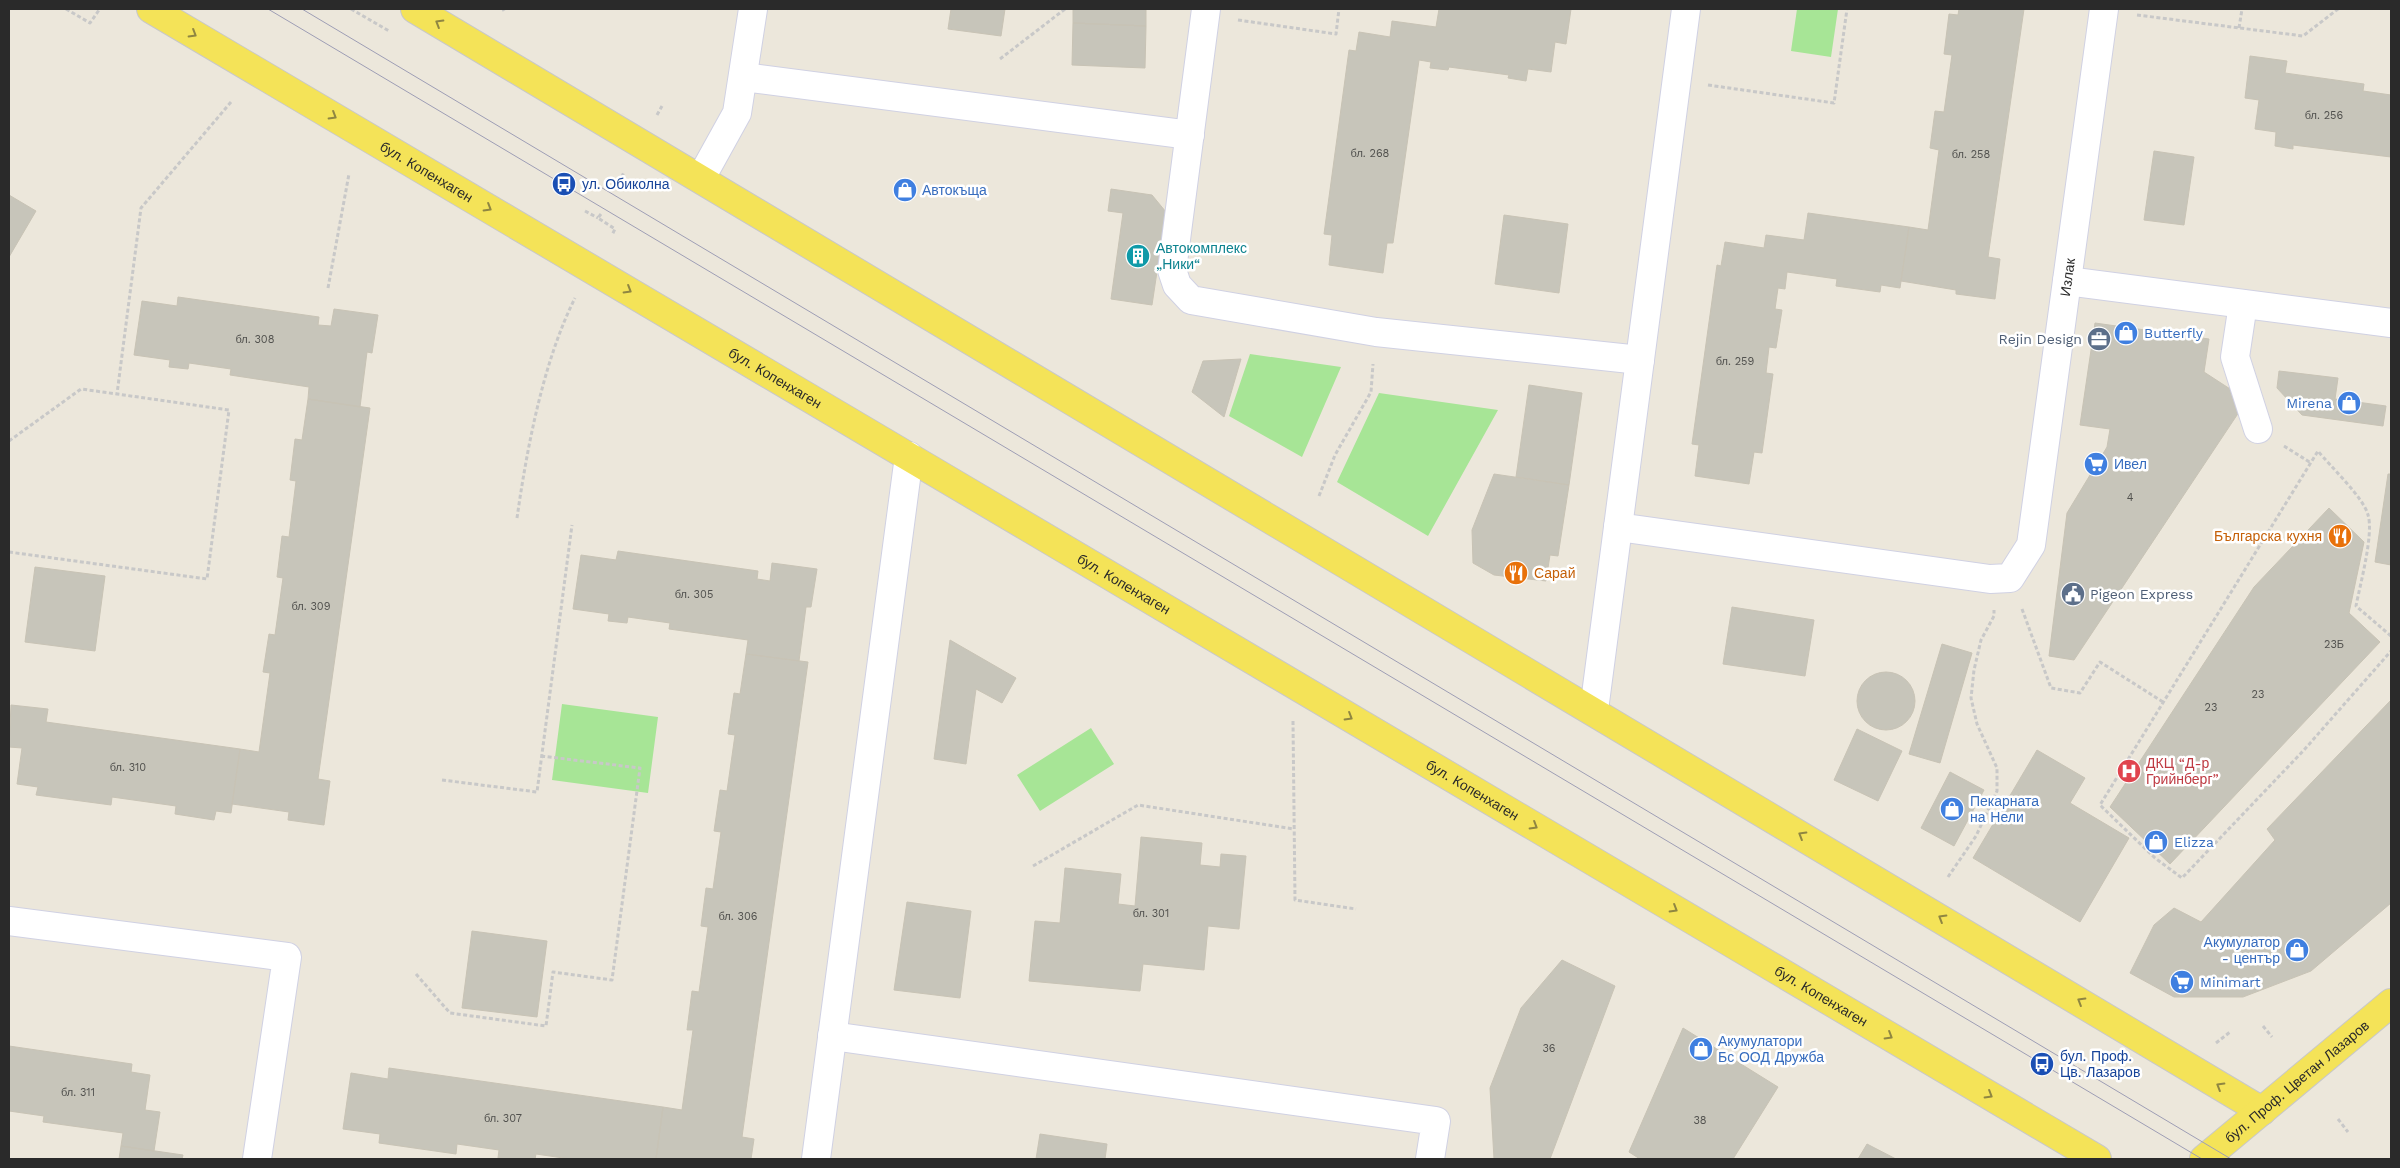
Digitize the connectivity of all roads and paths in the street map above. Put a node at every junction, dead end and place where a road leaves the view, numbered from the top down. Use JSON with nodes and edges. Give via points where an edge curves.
{"nodes":[{"id":1,"x":66,"y":9,"type":"edge"},
{"id":2,"x":151,"y":9,"type":"edge"},
{"id":3,"x":351,"y":9,"type":"edge"},
{"id":4,"x":414,"y":9,"type":"edge"},
{"id":5,"x":753,"y":9,"type":"edge"},
{"id":6,"x":1065,"y":9,"type":"edge"},
{"id":7,"x":1339,"y":9,"type":"edge"},
{"id":8,"x":1686,"y":9,"type":"edge"},
{"id":9,"x":1847,"y":9,"type":"edge"},
{"id":10,"x":2242,"y":9,"type":"edge"},
{"id":11,"x":2338,"y":9,"type":"edge"},
{"id":12,"x":99,"y":10,"type":"dead end"},
{"id":13,"x":2104,"y":10,"type":"edge"},
{"id":14,"x":1206,"y":12,"type":"edge"},
{"id":15,"x":2240,"y":28,"type":"junction"},
{"id":16,"x":393,"y":34,"type":"dead end"},
{"id":17,"x":1000,"y":59,"type":"dead end"},
{"id":18,"x":744,"y":77,"type":"junction"},
{"id":19,"x":1677,"y":81,"type":"junction"},
{"id":20,"x":232,"y":102,"type":"dead end"},
{"id":21,"x":662,"y":106,"type":"dead end"},
{"id":22,"x":657,"y":115,"type":"dead end"},
{"id":23,"x":1190,"y":135,"type":"junction"},
{"id":24,"x":349,"y":174,"type":"dead end"},
{"id":25,"x":700,"y":178,"type":"junction"},
{"id":26,"x":585,"y":211,"type":"dead end"},
{"id":27,"x":601,"y":214,"type":"dead end"},
{"id":28,"x":598,"y":218,"type":"junction"},
{"id":29,"x":612,"y":235,"type":"dead end"},
{"id":30,"x":2067,"y":281,"type":"junction"},
{"id":31,"x":328,"y":288,"type":"dead end"},
{"id":32,"x":574,"y":300,"type":"dead end"},
{"id":33,"x":2243,"y":304,"type":"junction"},
{"id":34,"x":2391,"y":323,"type":"edge"},
{"id":35,"x":1376,"y":332,"type":"junction"},
{"id":36,"x":1640,"y":360,"type":"junction"},
{"id":37,"x":116,"y":394,"type":"junction"},
{"id":38,"x":2258,"y":429,"type":"dead end"},
{"id":39,"x":9,"y":442,"type":"edge"},
{"id":40,"x":910,"y":456,"type":"junction"},
{"id":41,"x":1319,"y":496,"type":"dead end"},
{"id":42,"x":517,"y":518,"type":"dead end"},
{"id":43,"x":572,"y":525,"type":"dead end"},
{"id":44,"x":1618,"y":527,"type":"junction"},
{"id":45,"x":9,"y":552,"type":"edge"},
{"id":46,"x":2000,"y":578,"type":"junction"},
{"id":47,"x":2391,"y":636,"type":"edge"},
{"id":48,"x":2391,"y":651,"type":"edge"},
{"id":49,"x":2163,"y":702,"type":"junction"},
{"id":50,"x":1594,"y":710,"type":"junction"},
{"id":51,"x":1292,"y":718,"type":"dead end"},
{"id":52,"x":541,"y":756,"type":"junction"},
{"id":53,"x":442,"y":780,"type":"dead end"},
{"id":54,"x":1294,"y":829,"type":"junction"},
{"id":55,"x":1033,"y":866,"type":"dead end"},
{"id":56,"x":1948,"y":877,"type":"dead end"},
{"id":57,"x":1356,"y":909,"type":"dead end"},
{"id":58,"x":9,"y":921,"type":"edge"},
{"id":59,"x":416,"y":974,"type":"dead end"},
{"id":60,"x":2391,"y":1003,"type":"edge"},
{"id":61,"x":2263,"y":1026,"type":"dead end"},
{"id":62,"x":2230,"y":1032,"type":"dead end"},
{"id":63,"x":832,"y":1036,"type":"junction"},
{"id":64,"x":2272,"y":1037,"type":"dead end"},
{"id":65,"x":2216,"y":1043,"type":"dead end"},
{"id":66,"x":2262,"y":1111,"type":"junction"},
{"id":67,"x":2338,"y":1119,"type":"dead end"},
{"id":68,"x":2348,"y":1132,"type":"dead end"},
{"id":69,"x":256,"y":1159,"type":"edge"},
{"id":70,"x":816,"y":1159,"type":"edge"},
{"id":71,"x":1430,"y":1159,"type":"edge"},
{"id":72,"x":2097,"y":1159,"type":"edge"},
{"id":73,"x":2204,"y":1159,"type":"edge"}],
"edges":[{"from":1,"to":12,"type":"path","via":[[90,23]]},
{"from":2,"to":40,"type":"main road","name":"бул. Копенхаген","one_way":true},
{"from":3,"to":16,"type":"path"},
{"from":25,"to":4,"type":"main road","one_way":true},
{"from":5,"to":18,"type":"street"},
{"from":6,"to":17,"type":"path"},
{"from":7,"to":14,"type":"path","via":[[1336,34]]},
{"from":8,"to":19,"type":"street"},
{"from":9,"to":19,"type":"path","via":[[1834,103]]},
{"from":10,"to":15,"type":"path"},
{"from":11,"to":15,"type":"path","via":[[2303,36]]},
{"from":13,"to":15,"type":"path"},
{"from":13,"to":30,"type":"street","name":"Излак"},
{"from":14,"to":23,"type":"street"},
{"from":18,"to":23,"type":"street"},
{"from":18,"to":25,"type":"street","via":[[737,113]]},
{"from":19,"to":36,"type":"street"},
{"from":20,"to":37,"type":"path","via":[[141,208]]},
{"from":21,"to":22,"type":"path"},
{"from":23,"to":35,"type":"street","via":[[1172,270],[1177,285],[1191,300]]},
{"from":24,"to":31,"type":"path"},
{"from":25,"to":50,"type":"main road"},
{"from":26,"to":28,"type":"path"},
{"from":27,"to":28,"type":"path"},
{"from":28,"to":29,"type":"path","via":[[615,229]]},
{"from":30,"to":33,"type":"street"},
{"from":30,"to":46,"type":"street","name":"Излак","via":[[2031,545]]},
{"from":32,"to":42,"type":"path","via":[[557,338],[525,459]]},
{"from":33,"to":34,"type":"street"},
{"from":33,"to":38,"type":"street","via":[[2235,357]]},
{"from":35,"to":36,"type":"street"},
{"from":35,"to":41,"type":"path","via":[[1371,392],[1335,455]]},
{"from":36,"to":44,"type":"street"},
{"from":37,"to":39,"type":"path","via":[[81,389]]},
{"from":37,"to":45,"type":"path","via":[[229,410],[207,579]]},
{"from":40,"to":63,"type":"street"},
{"from":40,"to":72,"type":"main road","name":"бул. Копенхаген","one_way":true},
{"from":43,"to":52,"type":"path"},
{"from":44,"to":46,"type":"street"},
{"from":44,"to":50,"type":"street"},
{"from":46,"to":49,"type":"path","via":[[2051,688],[2080,693],[2100,662]]},
{"from":46,"to":56,"type":"path","via":[[1995,593],[1994,616],[1981,640],[1971,698],[1977,724],[1997,768],[1997,791],[1976,836]]},
{"from":47,"to":49,"type":"path","via":[[2356,606],[2369,532],[2368,515],[2362,503],[2318,451]]},
{"from":48,"to":49,"type":"path","via":[[2304,750],[2182,878],[2155,858],[2100,805]]},
{"from":66,"to":50,"type":"main road","one_way":true},
{"from":51,"to":54,"type":"path"},
{"from":52,"to":53,"type":"path","via":[[536,792]]},
{"from":52,"to":59,"type":"path","via":[[640,768],[612,980],[553,972],[546,1026],[450,1013]]},
{"from":54,"to":55,"type":"path","via":[[1138,805]]},
{"from":54,"to":57,"type":"path","via":[[1295,900]]},
{"from":58,"to":69,"type":"street","via":[[287,957]]},
{"from":60,"to":66,"type":"main road","name":"бул. Проф. Цветан Лазаров"},
{"from":61,"to":64,"type":"path"},
{"from":62,"to":65,"type":"path"},
{"from":63,"to":70,"type":"street"},
{"from":63,"to":71,"type":"street","via":[[1436,1121]]},
{"from":66,"to":73,"type":"main road","name":"бул. Проф. Цветан Лазаров"},
{"from":67,"to":68,"type":"path"}]}
